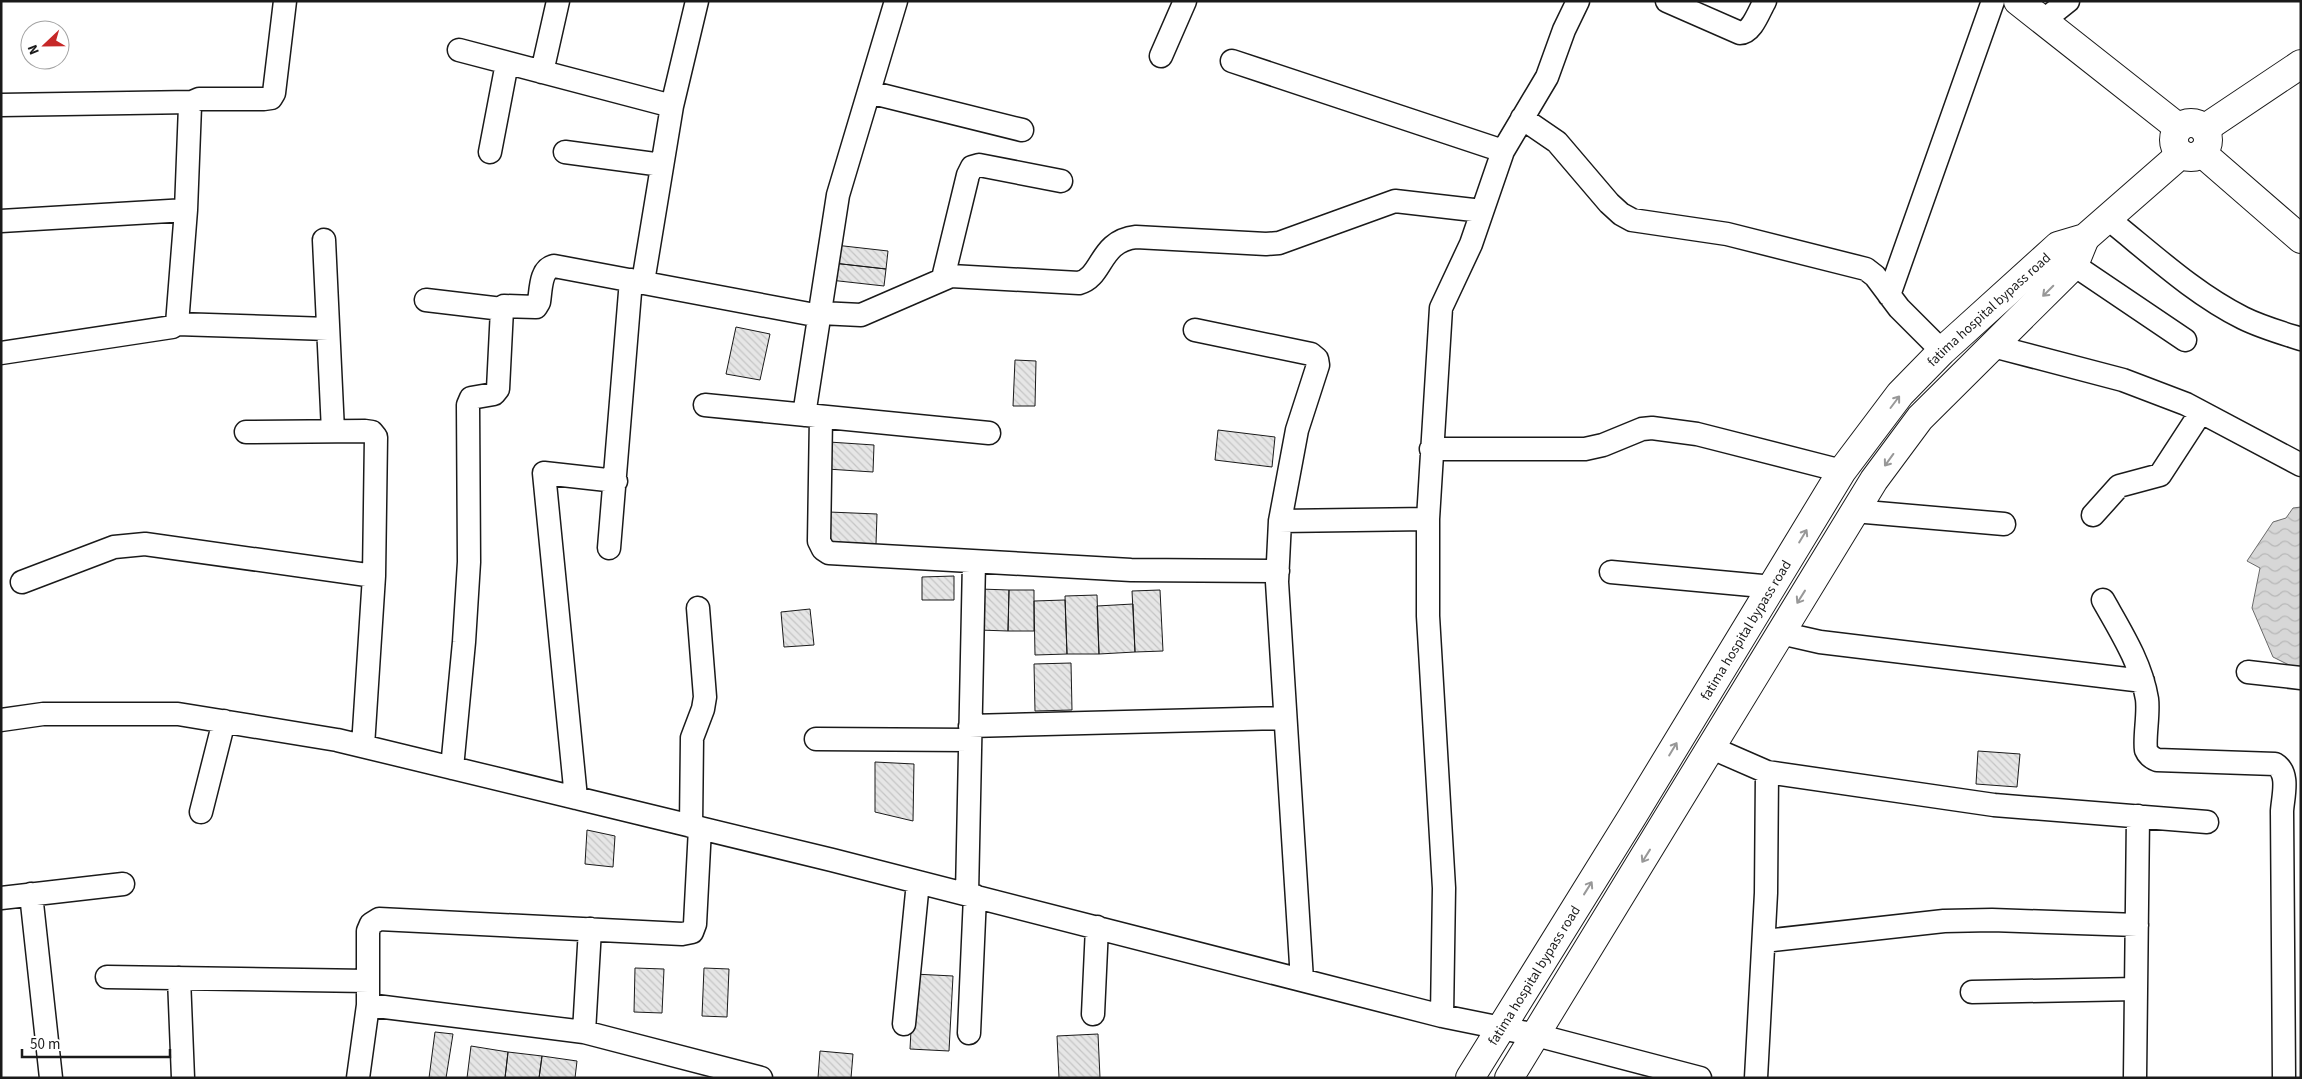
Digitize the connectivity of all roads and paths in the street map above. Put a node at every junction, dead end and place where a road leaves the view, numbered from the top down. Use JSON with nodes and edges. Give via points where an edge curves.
{"nodes":[{"id":1,"x":285,"y":1,"type":"edge"},
{"id":2,"x":558,"y":1,"type":"edge"},
{"id":3,"x":697,"y":1,"type":"edge"},
{"id":4,"x":896,"y":1,"type":"edge"},
{"id":5,"x":1185,"y":1,"type":"edge"},
{"id":6,"x":1578,"y":1,"type":"edge"},
{"id":7,"x":1668,"y":1,"type":"edge"},
{"id":8,"x":1764,"y":1,"type":"edge"},
{"id":9,"x":1993,"y":1,"type":"edge"},
{"id":10,"x":2018,"y":1,"type":"edge"},
{"id":11,"x":2068,"y":1,"type":"edge"},
{"id":12,"x":2043,"y":22,"type":"junction"},
{"id":13,"x":459,"y":50,"type":"dead end"},
{"id":14,"x":1161,"y":56,"type":"dead end"},
{"id":15,"x":1232,"y":61,"type":"dead end"},
{"id":16,"x":508,"y":63,"type":"junction"},
{"id":17,"x":2301,"y":64,"type":"edge"},
{"id":18,"x":542,"y":72,"type":"junction"},
{"id":19,"x":869,"y":92,"type":"junction"},
{"id":20,"x":192,"y":102,"type":"junction"},
{"id":21,"x":1,"y":105,"type":"edge"},
{"id":22,"x":672,"y":106,"type":"junction"},
{"id":23,"x":1522,"y":118,"type":"junction"},
{"id":24,"x":1022,"y":130,"type":"dead end"},
{"id":25,"x":2191,"y":141,"type":"junction"},
{"id":26,"x":1503,"y":151,"type":"junction"},
{"id":27,"x":490,"y":152,"type":"dead end"},
{"id":28,"x":565,"y":152,"type":"dead end"},
{"id":29,"x":662,"y":165,"type":"junction"},
{"id":30,"x":1060,"y":182,"type":"dead end"},
{"id":31,"x":186,"y":210,"type":"junction"},
{"id":32,"x":1482,"y":212,"type":"junction"},
{"id":33,"x":2108,"y":218,"type":"junction"},
{"id":34,"x":1,"y":221,"type":"edge"},
{"id":35,"x":2084,"y":238,"type":"junction"},
{"id":36,"x":324,"y":240,"type":"dead end"},
{"id":37,"x":2301,"y":240,"type":"edge"},
{"id":38,"x":2074,"y":265,"type":"junction"},
{"id":39,"x":943,"y":278,"type":"junction"},
{"id":40,"x":637,"y":281,"type":"junction"},
{"id":41,"x":1889,"y":295,"type":"junction"},
{"id":42,"x":426,"y":300,"type":"dead end"},
{"id":43,"x":502,"y":309,"type":"junction"},
{"id":44,"x":820,"y":314,"type":"junction"},
{"id":45,"x":177,"y":324,"type":"junction"},
{"id":46,"x":328,"y":329,"type":"junction"},
{"id":47,"x":1195,"y":330,"type":"dead end"},
{"id":48,"x":2301,"y":339,"type":"edge"},
{"id":49,"x":2185,"y":340,"type":"dead end"},
{"id":50,"x":1993,"y":346,"type":"junction"},
{"id":51,"x":1942,"y":351,"type":"junction"},
{"id":52,"x":1,"y":353,"type":"edge"},
{"id":53,"x":705,"y":405,"type":"dead end"},
{"id":54,"x":2202,"y":412,"type":"junction"},
{"id":55,"x":813,"y":416,"type":"junction"},
{"id":56,"x":333,"y":431,"type":"junction"},
{"id":57,"x":246,"y":432,"type":"dead end"},
{"id":58,"x":989,"y":433,"type":"dead end"},
{"id":59,"x":1431,"y":449,"type":"junction"},
{"id":60,"x":2301,"y":465,"type":"edge"},
{"id":61,"x":1842,"y":472,"type":"junction"},
{"id":62,"x":616,"y":481,"type":"junction"},
{"id":63,"x":1854,"y":511,"type":"junction"},
{"id":64,"x":2093,"y":515,"type":"dead end"},
{"id":65,"x":1428,"y":519,"type":"junction"},
{"id":66,"x":1280,"y":520,"type":"junction"},
{"id":67,"x":2004,"y":524,"type":"dead end"},
{"id":68,"x":609,"y":548,"type":"dead end"},
{"id":69,"x":974,"y":562,"type":"junction"},
{"id":70,"x":1278,"y":572,"type":"junction"},
{"id":71,"x":1610,"y":572,"type":"dead end"},
{"id":72,"x":374,"y":576,"type":"junction"},
{"id":73,"x":22,"y":582,"type":"dead end"},
{"id":74,"x":1773,"y":587,"type":"junction"},
{"id":75,"x":2103,"y":600,"type":"dead end"},
{"id":76,"x":698,"y":608,"type":"dead end"},
{"id":77,"x":1780,"y":633,"type":"junction"},
{"id":78,"x":2248,"y":672,"type":"dead end"},
{"id":79,"x":2301,"y":678,"type":"edge"},
{"id":80,"x":2143,"y":681,"type":"junction"},
{"id":81,"x":1285,"y":718,"type":"junction"},
{"id":82,"x":1,"y":720,"type":"edge"},
{"id":83,"x":224,"y":721,"type":"junction"},
{"id":84,"x":969,"y":733,"type":"junction"},
{"id":85,"x":816,"y":739,"type":"dead end"},
{"id":86,"x":363,"y":746,"type":"junction"},
{"id":87,"x":1712,"y":748,"type":"junction"},
{"id":88,"x":452,"y":768,"type":"junction"},
{"id":89,"x":1767,"y":772,"type":"junction"},
{"id":90,"x":576,"y":798,"type":"junction"},
{"id":91,"x":2292,"y":811,"type":"edge"},
{"id":92,"x":202,"y":812,"type":"dead end"},
{"id":93,"x":2138,"y":816,"type":"junction"},
{"id":94,"x":1632,"y":817,"type":"junction"},
{"id":95,"x":2208,"y":822,"type":"dead end"},
{"id":96,"x":696,"y":827,"type":"junction"},
{"id":97,"x":1660,"y":834,"type":"junction"},
{"id":98,"x":918,"y":882,"type":"junction"},
{"id":99,"x":123,"y":884,"type":"dead end"},
{"id":100,"x":31,"y":894,"type":"junction"},
{"id":101,"x":971,"y":895,"type":"junction"},
{"id":102,"x":1,"y":898,"type":"edge"},
{"id":103,"x":2137,"y":925,"type":"junction"},
{"id":104,"x":1097,"y":928,"type":"junction"},
{"id":105,"x":590,"y":930,"type":"junction"},
{"id":106,"x":1764,"y":941,"type":"junction"},
{"id":107,"x":108,"y":977,"type":"dead end"},
{"id":108,"x":179,"y":978,"type":"junction"},
{"id":109,"x":1302,"y":980,"type":"junction"},
{"id":110,"x":368,"y":982,"type":"junction"},
{"id":111,"x":2136,"y":989,"type":"junction"},
{"id":112,"x":1972,"y":992,"type":"dead end"},
{"id":113,"x":368,"y":1005,"type":"junction"},
{"id":114,"x":1093,"y":1014,"type":"dead end"},
{"id":115,"x":1442,"y":1016,"type":"junction"},
{"id":116,"x":904,"y":1024,"type":"dead end"},
{"id":117,"x":1502,"y":1028,"type":"junction"},
{"id":118,"x":584,"y":1032,"type":"junction"},
{"id":119,"x":969,"y":1033,"type":"dead end"},
{"id":120,"x":1536,"y":1035,"type":"junction"},
{"id":121,"x":50,"y":1078,"type":"edge"},
{"id":122,"x":182,"y":1078,"type":"edge"},
{"id":123,"x":358,"y":1078,"type":"edge"},
{"id":124,"x":761,"y":1078,"type":"edge"},
{"id":125,"x":1470,"y":1078,"type":"edge"},
{"id":126,"x":1509,"y":1078,"type":"edge"},
{"id":127,"x":1700,"y":1078,"type":"edge"},
{"id":128,"x":1756,"y":1078,"type":"edge"},
{"id":129,"x":2134,"y":1078,"type":"edge"},
{"id":130,"x":2284,"y":1078,"type":"edge"}],
"edges":[{"from":1,"to":20,"type":"street","via":[[271,98],[198,99]]},
{"from":2,"to":18,"type":"street"},
{"from":3,"to":22,"type":"street"},
{"from":4,"to":19,"type":"street"},
{"from":5,"to":14,"type":"street"},
{"from":6,"to":23,"type":"street","via":[[1547,77]]},
{"from":7,"to":8,"type":"street","via":[[1740,33],[1749,29]]},
{"from":9,"to":41,"type":"street"},
{"from":10,"to":12,"type":"main road"},
{"from":11,"to":12,"type":"street"},
{"from":12,"to":25,"type":"main road"},
{"from":13,"to":16,"type":"street"},
{"from":15,"to":26,"type":"street"},
{"from":16,"to":18,"type":"street"},
{"from":16,"to":27,"type":"street"},
{"from":17,"to":25,"type":"main road","name":"fatima hospital bypass road"},
{"from":18,"to":22,"type":"street"},
{"from":19,"to":24,"type":"street"},
{"from":19,"to":44,"type":"street","via":[[838,195]]},
{"from":20,"to":21,"type":"street"},
{"from":20,"to":31,"type":"street"},
{"from":22,"to":29,"type":"street"},
{"from":23,"to":26,"type":"street"},
{"from":23,"to":41,"type":"street","via":[[1557,142],[1621,214],[1649,224],[1727,234],[1857,265],[1875,276]]},
{"from":25,"to":33,"type":"main road","name":"fatima hospital bypass road"},
{"from":25,"to":37,"type":"main road"},
{"from":26,"to":32,"type":"street"},
{"from":28,"to":29,"type":"street"},
{"from":29,"to":40,"type":"street"},
{"from":30,"to":39,"type":"street","via":[[979,165],[972,168]]},
{"from":31,"to":34,"type":"street"},
{"from":31,"to":45,"type":"street"},
{"from":32,"to":39,"type":"street","via":[[1395,201],[1279,243],[1125,238],[1108,251],[1085,281],[1079,283],[960,275]]},
{"from":32,"to":59,"type":"street","via":[[1472,244],[1441,308]]},
{"from":33,"to":35,"type":"main road","name":"fatima hospital bypass road"},
{"from":33,"to":48,"type":"street","via":[[2219,305],[2244,319]]},
{"from":35,"to":38,"type":"main road","name":"fatima hospital bypass road"},
{"from":35,"to":51,"type":"main road","name":"fatima hospital bypass road","via":[[2058,246]]},
{"from":36,"to":46,"type":"street"},
{"from":38,"to":49,"type":"street"},
{"from":38,"to":50,"type":"main road","name":"fatima hospital bypass road","one_way":true},
{"from":39,"to":44,"type":"street","via":[[861,315]]},
{"from":40,"to":43,"type":"street","via":[[548,267],[536,306],[508,305]]},
{"from":40,"to":44,"type":"street"},
{"from":40,"to":62,"type":"street"},
{"from":41,"to":51,"type":"street"},
{"from":42,"to":43,"type":"street"},
{"from":43,"to":88,"type":"street","via":[[498,389],[494,394],[471,398],[468,405],[469,562]]},
{"from":44,"to":55,"type":"street"},
{"from":45,"to":46,"type":"street"},
{"from":45,"to":52,"type":"street"},
{"from":46,"to":56,"type":"street"},
{"from":47,"to":66,"type":"street","via":[[1311,354],[1317,359],[1318,365],[1297,430]]},
{"from":50,"to":54,"type":"street","via":[[2123,380]]},
{"from":50,"to":63,"type":"main road","name":"fatima hospital bypass road","one_way":true,"via":[[1920,418]]},
{"from":61,"to":51,"type":"main road","name":"fatima hospital bypass road","one_way":true,"via":[[1900,394]]},
{"from":53,"to":55,"type":"street"},
{"from":54,"to":60,"type":"street"},
{"from":54,"to":64,"type":"street","via":[[2160,475],[2119,486]]},
{"from":55,"to":58,"type":"street"},
{"from":55,"to":69,"type":"street","via":[[819,541],[823,549],[830,553]]},
{"from":56,"to":57,"type":"street"},
{"from":56,"to":72,"type":"street","via":[[372,432],[376,437]]},
{"from":59,"to":61,"type":"street","via":[[1585,449],[1652,428],[1697,434]]},
{"from":59,"to":65,"type":"street"},
{"from":74,"to":61,"type":"main road","name":"fatima hospital bypass road","one_way":true},
{"from":62,"to":68,"type":"street"},
{"from":62,"to":90,"type":"street","via":[[544,473]]},
{"from":63,"to":67,"type":"street"},
{"from":63,"to":77,"type":"main road","name":"fatima hospital bypass road","one_way":true},
{"from":65,"to":66,"type":"street"},
{"from":65,"to":115,"type":"street","via":[[1428,616],[1444,888]]},
{"from":66,"to":70,"type":"street"},
{"from":69,"to":70,"type":"street","via":[[1131,570]]},
{"from":69,"to":84,"type":"street"},
{"from":70,"to":81,"type":"street"},
{"from":71,"to":74,"type":"street"},
{"from":72,"to":73,"type":"street","via":[[144,544],[114,547]]},
{"from":72,"to":86,"type":"street"},
{"from":94,"to":74,"type":"main road","name":"fatima hospital bypass road","one_way":true},
{"from":75,"to":80,"type":"street","via":[[2127,642]]},
{"from":76,"to":96,"type":"street","via":[[705,697],[692,738]]},
{"from":77,"to":80,"type":"street","via":[[1820,642]]},
{"from":77,"to":87,"type":"main road","name":"fatima hospital bypass road"},
{"from":78,"to":79,"type":"street"},
{"from":80,"to":91,"type":"street","via":[[2148,706],[2146,750],[2151,758],[2275,764],[2282,768]]},
{"from":81,"to":84,"type":"street"},
{"from":81,"to":109,"type":"street"},
{"from":82,"to":83,"type":"street","via":[[43,714],[178,714]]},
{"from":83,"to":86,"type":"street"},
{"from":83,"to":92,"type":"street"},
{"from":84,"to":85,"type":"street"},
{"from":84,"to":101,"type":"street"},
{"from":86,"to":88,"type":"street"},
{"from":87,"to":89,"type":"street"},
{"from":87,"to":97,"type":"main road","name":"fatima hospital bypass road"},
{"from":88,"to":90,"type":"street"},
{"from":89,"to":93,"type":"street","via":[[1994,805]]},
{"from":89,"to":106,"type":"street"},
{"from":90,"to":96,"type":"street"},
{"from":91,"to":130,"type":"street"},
{"from":93,"to":95,"type":"street"},
{"from":93,"to":103,"type":"street"},
{"from":94,"to":97,"type":"main road"},
{"from":117,"to":94,"type":"main road","name":"fatima hospital bypass road","one_way":true},
{"from":96,"to":98,"type":"street"},
{"from":96,"to":105,"type":"street","via":[[695,924],[692,932]]},
{"from":97,"to":120,"type":"main road","name":"fatima hospital bypass road","one_way":true},
{"from":98,"to":101,"type":"street"},
{"from":98,"to":116,"type":"street"},
{"from":99,"to":100,"type":"street"},
{"from":100,"to":102,"type":"street"},
{"from":100,"to":121,"type":"street"},
{"from":101,"to":104,"type":"street"},
{"from":101,"to":119,"type":"street"},
{"from":103,"to":106,"type":"street","via":[[1944,921]]},
{"from":103,"to":111,"type":"street"},
{"from":104,"to":109,"type":"street"},
{"from":104,"to":114,"type":"street"},
{"from":105,"to":110,"type":"street","via":[[379,920],[368,931]]},
{"from":105,"to":118,"type":"street"},
{"from":106,"to":128,"type":"street"},
{"from":107,"to":108,"type":"street"},
{"from":108,"to":110,"type":"street"},
{"from":108,"to":122,"type":"street"},
{"from":109,"to":115,"type":"street"},
{"from":110,"to":113,"type":"street"},
{"from":111,"to":112,"type":"street"},
{"from":111,"to":129,"type":"street"},
{"from":113,"to":118,"type":"street"},
{"from":113,"to":123,"type":"street"},
{"from":115,"to":117,"type":"street"},
{"from":117,"to":120,"type":"street"},
{"from":117,"to":125,"type":"main road","name":"fatima hospital bypass road"},
{"from":118,"to":124,"type":"street"},
{"from":120,"to":126,"type":"main road","name":"fatima hospital bypass road"},
{"from":120,"to":127,"type":"street"}]}
